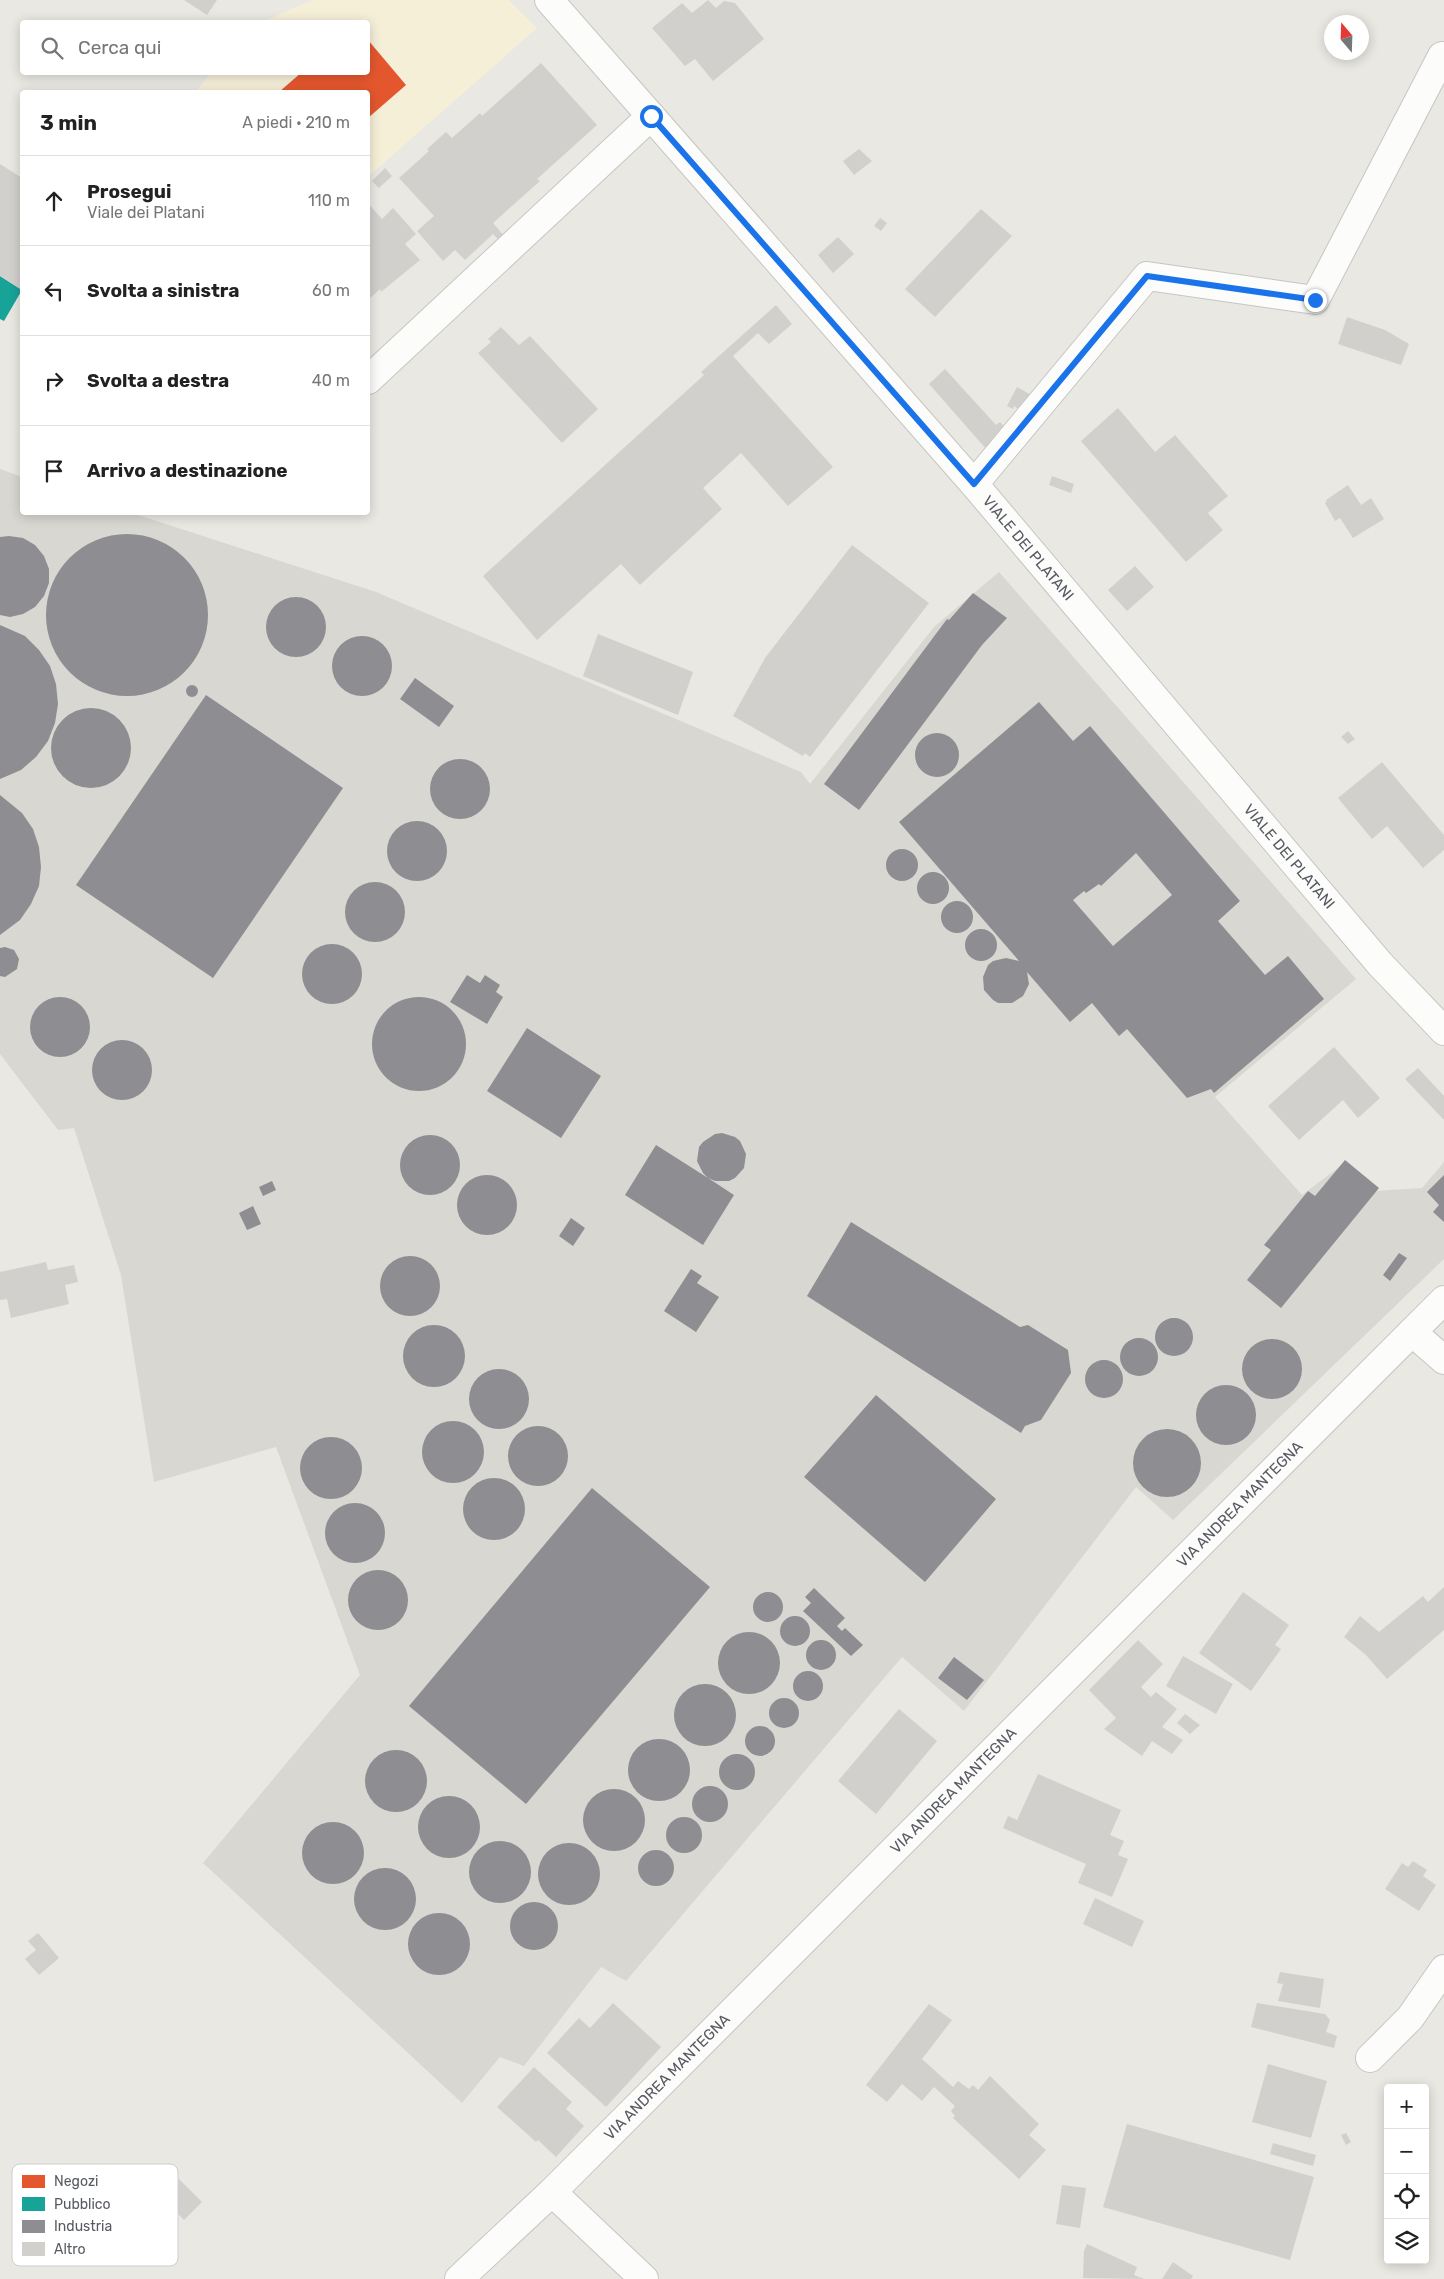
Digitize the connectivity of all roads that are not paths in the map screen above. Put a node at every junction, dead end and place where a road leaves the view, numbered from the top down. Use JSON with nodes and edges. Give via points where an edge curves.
{"nodes":[{"id":1,"x":555,"y":2,"type":"edge"},
{"id":2,"x":1442,"y":56,"type":"dead end"},
{"id":3,"x":651,"y":116,"type":"junction"},
{"id":4,"x":370,"y":378,"type":"edge"},
{"id":5,"x":974,"y":484,"type":"junction"},
{"id":6,"x":1444,"y":1031,"type":"edge"},
{"id":7,"x":1444,"y":1300,"type":"edge"},
{"id":8,"x":1412,"y":1332,"type":"junction"},
{"id":9,"x":1444,"y":1360,"type":"edge"},
{"id":10,"x":1444,"y":1969,"type":"edge"},
{"id":11,"x":1370,"y":2058,"type":"dead end"},
{"id":12,"x":552,"y":2192,"type":"junction"},
{"id":13,"x":459,"y":2279,"type":"edge"},
{"id":14,"x":644,"y":2279,"type":"edge"}],
"edges":[{"from":1,"to":3,"type":"street","name":"VIALE DEI PLATANI"},
{"from":2,"to":5,"type":"street","via":[[1315,300],[1147,276]]},
{"from":3,"to":4,"type":"street"},
{"from":3,"to":5,"type":"street","name":"VIALE DEI PLATANI"},
{"from":5,"to":6,"type":"street","name":"VIALE DEI PLATANI","via":[[1380,964]]},
{"from":7,"to":8,"type":"street","name":"VIA ANDREA MANTEGNA"},
{"from":8,"to":9,"type":"street"},
{"from":8,"to":12,"type":"street","name":"VIA ANDREA MANTEGNA"},
{"from":10,"to":11,"type":"street","via":[[1410,2018]]},
{"from":12,"to":13,"type":"street","name":"VIA ANDREA MANTEGNA"},
{"from":12,"to":14,"type":"street"}]}
